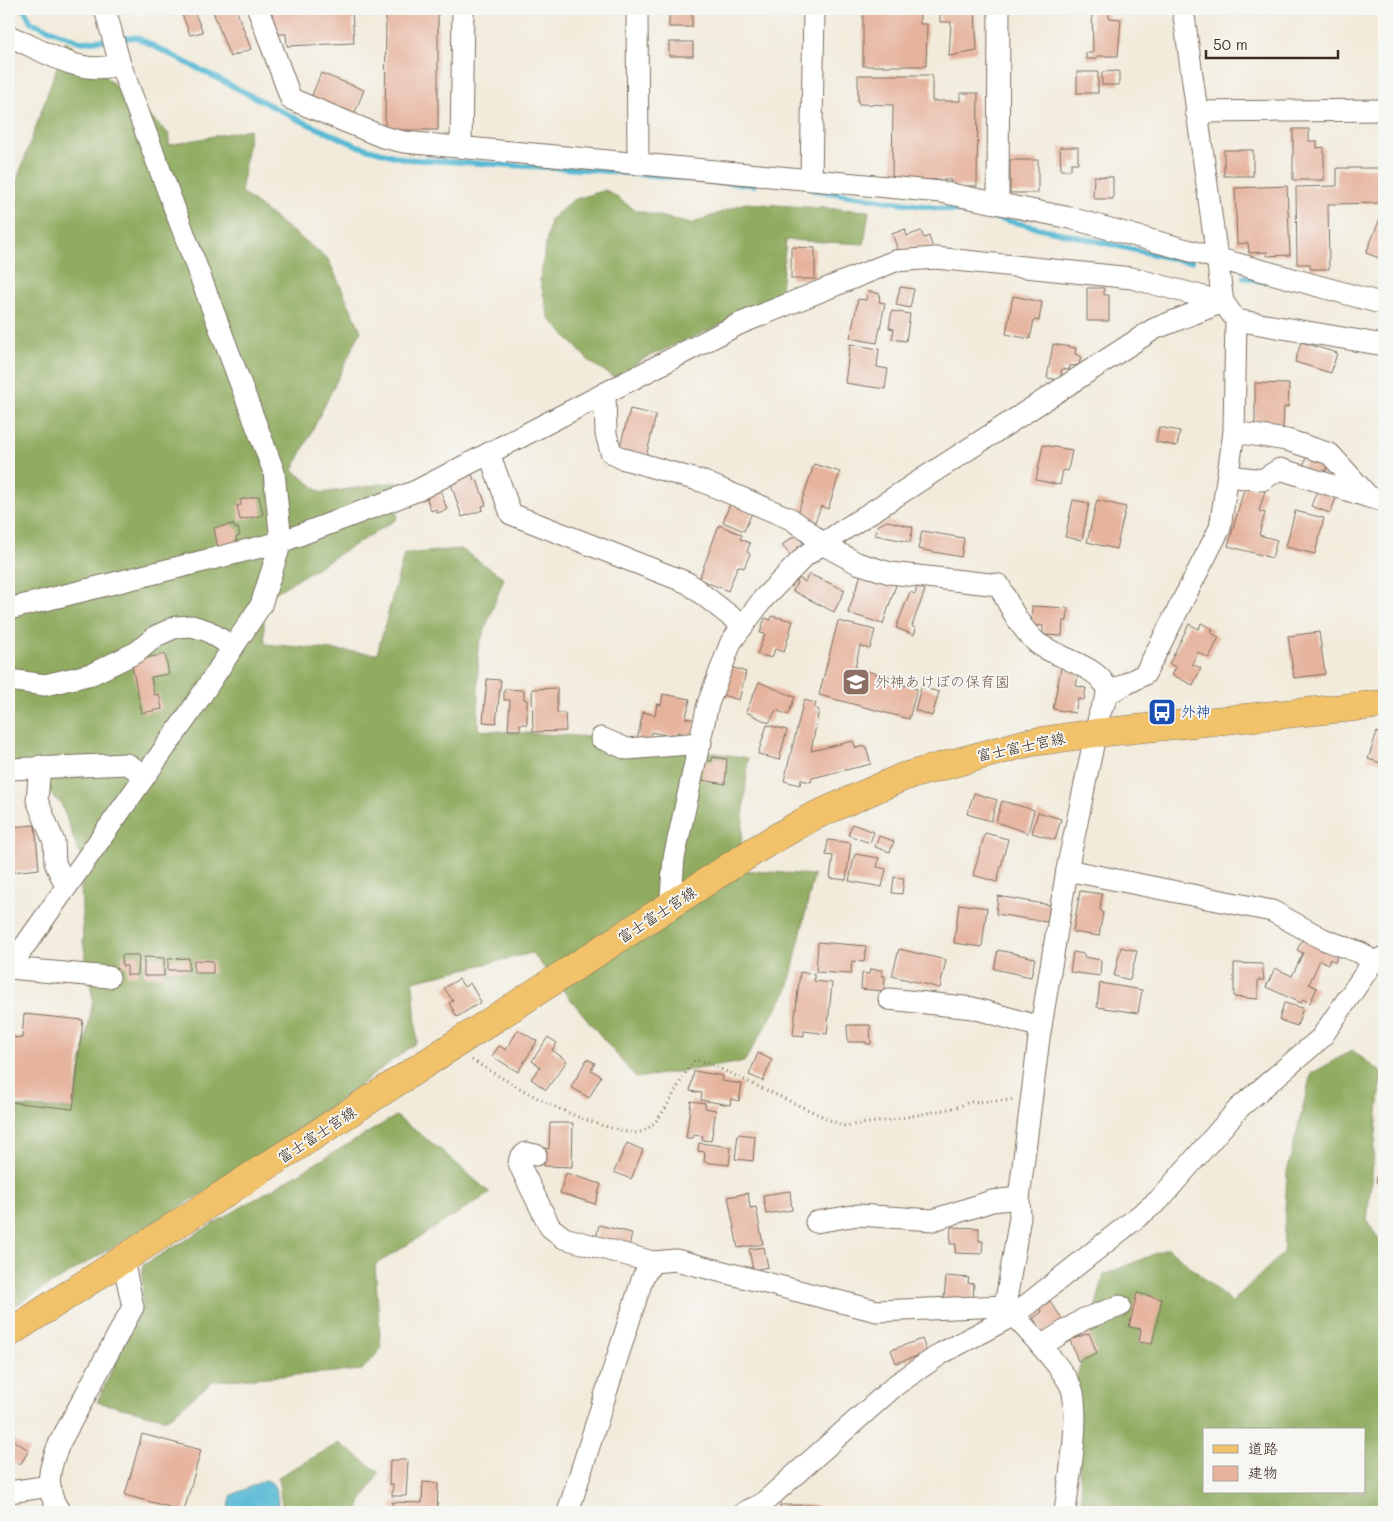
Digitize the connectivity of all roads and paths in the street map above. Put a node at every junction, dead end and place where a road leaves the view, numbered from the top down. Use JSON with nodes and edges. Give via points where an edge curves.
{"nodes":[{"id":1,"x":105,"y":9,"type":"edge"},
{"id":2,"x":258,"y":9,"type":"edge"},
{"id":3,"x":463,"y":9,"type":"edge"},
{"id":4,"x":637,"y":9,"type":"edge"},
{"id":5,"x":814,"y":9,"type":"edge"},
{"id":6,"x":999,"y":9,"type":"edge"},
{"id":7,"x":1183,"y":9,"type":"edge"},
{"id":8,"x":9,"y":36,"type":"edge"},
{"id":9,"x":120,"y":64,"type":"junction"},
{"id":10,"x":1384,"y":110,"type":"edge"},
{"id":11,"x":1196,"y":112,"type":"junction"},
{"id":12,"x":460,"y":147,"type":"junction"},
{"id":13,"x":638,"y":164,"type":"junction"},
{"id":14,"x":811,"y":180,"type":"junction"},
{"id":15,"x":998,"y":203,"type":"junction"},
{"id":16,"x":1218,"y":257,"type":"junction"},
{"id":17,"x":1223,"y":302,"type":"junction"},
{"id":18,"x":1384,"y":304,"type":"edge"},
{"id":19,"x":1236,"y":320,"type":"junction"},
{"id":20,"x":1384,"y":345,"type":"edge"},
{"id":21,"x":605,"y":393,"type":"junction"},
{"id":22,"x":1234,"y":432,"type":"junction"},
{"id":23,"x":489,"y":453,"type":"junction"},
{"id":24,"x":1229,"y":476,"type":"junction"},
{"id":25,"x":1377,"y":499,"type":"edge"},
{"id":26,"x":281,"y":542,"type":"junction"},
{"id":27,"x":822,"y":544,"type":"junction"},
{"id":28,"x":9,"y":609,"type":"edge"},
{"id":29,"x":743,"y":626,"type":"junction"},
{"id":30,"x":233,"y":647,"type":"junction"},
{"id":31,"x":9,"y":680,"type":"edge"},
{"id":32,"x":1107,"y":694,"type":"junction"},
{"id":33,"x":1384,"y":704,"type":"edge"},
{"id":34,"x":1096,"y":734,"type":"junction"},
{"id":35,"x":601,"y":738,"type":"dead end"},
{"id":36,"x":701,"y":743,"type":"junction"},
{"id":37,"x":40,"y":766,"type":"junction"},
{"id":38,"x":9,"y":768,"type":"edge"},
{"id":39,"x":145,"y":775,"type":"junction"},
{"id":40,"x":1067,"y":870,"type":"junction"},
{"id":41,"x":66,"y":886,"type":"junction"},
{"id":42,"x":670,"y":908,"type":"junction"},
{"id":43,"x":1379,"y":960,"type":"edge"},
{"id":44,"x":9,"y":968,"type":"edge"},
{"id":45,"x":109,"y":977,"type":"dead end"},
{"id":46,"x":889,"y":999,"type":"dead end"},
{"id":47,"x":1041,"y":1027,"type":"junction"},
{"id":48,"x":452,"y":1048,"type":"junction"},
{"id":49,"x":1030,"y":1103,"type":"junction"},
{"id":50,"x":536,"y":1155,"type":"dead end"},
{"id":51,"x":1019,"y":1198,"type":"junction"},
{"id":52,"x":816,"y":1222,"type":"dead end"},
{"id":53,"x":123,"y":1260,"type":"junction"},
{"id":54,"x":653,"y":1262,"type":"junction"},
{"id":55,"x":1120,"y":1306,"type":"dead end"},
{"id":56,"x":1009,"y":1311,"type":"junction"},
{"id":57,"x":9,"y":1333,"type":"edge"},
{"id":58,"x":1041,"y":1346,"type":"junction"},
{"id":59,"x":50,"y":1486,"type":"junction"},
{"id":60,"x":9,"y":1492,"type":"edge"},
{"id":61,"x":60,"y":1512,"type":"edge"},
{"id":62,"x":568,"y":1512,"type":"edge"},
{"id":63,"x":745,"y":1512,"type":"edge"},
{"id":64,"x":1065,"y":1512,"type":"edge"}],
"edges":[{"from":1,"to":9,"type":"street"},
{"from":2,"to":12,"type":"street","via":[[291,99],[383,137]]},
{"from":3,"to":12,"type":"street"},
{"from":4,"to":13,"type":"street"},
{"from":5,"to":14,"type":"street"},
{"from":6,"to":15,"type":"street"},
{"from":7,"to":11,"type":"street"},
{"from":8,"to":9,"type":"street","via":[[65,62],[90,67]]},
{"from":9,"to":26,"type":"street","via":[[274,472]]},
{"from":10,"to":11,"type":"street"},
{"from":11,"to":16,"type":"street"},
{"from":12,"to":13,"type":"street"},
{"from":13,"to":14,"type":"street"},
{"from":14,"to":15,"type":"street","via":[[941,192]]},
{"from":15,"to":16,"type":"street","via":[[1070,218]]},
{"from":16,"to":17,"type":"street"},
{"from":16,"to":18,"type":"street"},
{"from":17,"to":19,"type":"street"},
{"from":17,"to":21,"type":"street","via":[[1132,278],[936,258],[896,261],[739,324]]},
{"from":17,"to":27,"type":"street","via":[[1154,329]]},
{"from":19,"to":20,"type":"street"},
{"from":19,"to":22,"type":"street"},
{"from":21,"to":23,"type":"street"},
{"from":21,"to":27,"type":"street","via":[[606,434],[611,452],[621,458],[704,482],[791,519]]},
{"from":22,"to":24,"type":"street"},
{"from":22,"to":25,"type":"street","via":[[1287,440],[1330,454]]},
{"from":23,"to":26,"type":"street","via":[[416,491]]},
{"from":23,"to":29,"type":"street","via":[[511,514],[688,584]]},
{"from":24,"to":25,"type":"street","via":[[1262,480],[1280,469]]},
{"from":24,"to":32,"type":"street","via":[[1220,528],[1145,674]]},
{"from":26,"to":28,"type":"street"},
{"from":26,"to":30,"type":"street","via":[[261,605]]},
{"from":27,"to":29,"type":"street","via":[[804,556]]},
{"from":27,"to":32,"type":"street","via":[[858,563],[890,573],[1000,585],[1017,620],[1036,642],[1091,670],[1104,683]]},
{"from":29,"to":36,"type":"street","via":[[731,642],[708,704]]},
{"from":30,"to":31,"type":"street","via":[[208,631],[192,626],[176,627],[156,636],[137,652],[92,674],[45,685]]},
{"from":30,"to":39,"type":"street"},
{"from":32,"to":34,"type":"street"},
{"from":33,"to":34,"type":"main road","name":"富士富士宮線"},
{"from":34,"to":40,"type":"street"},
{"from":34,"to":42,"type":"main road","name":"富士富士宮線","via":[[1027,743],[903,778],[862,794],[812,817],[757,849]]},
{"from":35,"to":36,"type":"street","via":[[627,749]]},
{"from":36,"to":42,"type":"street","via":[[674,858]]},
{"from":37,"to":38,"type":"street"},
{"from":37,"to":39,"type":"street","via":[[127,764]]},
{"from":37,"to":41,"type":"street","via":[[37,800],[54,842],[55,863]]},
{"from":39,"to":41,"type":"street"},
{"from":40,"to":43,"type":"street","via":[[1272,911],[1323,939]]},
{"from":40,"to":47,"type":"street"},
{"from":41,"to":44,"type":"street"},
{"from":42,"to":48,"type":"main road","name":"富士富士宮線"},
{"from":43,"to":56,"type":"street","via":[[1321,1038],[1239,1108],[1159,1200]]},
{"from":44,"to":45,"type":"street"},
{"from":46,"to":47,"type":"street","via":[[973,1008]]},
{"from":47,"to":49,"type":"street"},
{"from":48,"to":49,"type":"path","via":[[551,1106],[583,1120],[633,1133],[652,1126],[695,1060],[708,1063],[843,1126],[886,1121],[970,1102],[1018,1100]]},
{"from":48,"to":53,"type":"main road","name":"富士富士宮線"},
{"from":49,"to":51,"type":"street"},
{"from":50,"to":54,"type":"street","via":[[526,1153],[519,1164],[550,1227],[564,1238]]},
{"from":51,"to":52,"type":"street","via":[[992,1201],[933,1220],[858,1215]]},
{"from":51,"to":56,"type":"street","via":[[1020,1217]]},
{"from":53,"to":57,"type":"main road","name":"富士富士宮線"},
{"from":53,"to":59,"type":"street","via":[[133,1307],[60,1442],[50,1464]]},
{"from":54,"to":56,"type":"street","via":[[676,1260],[877,1311]]},
{"from":54,"to":62,"type":"street","via":[[643,1277]]},
{"from":55,"to":58,"type":"street","via":[[1084,1319]]},
{"from":56,"to":58,"type":"street"},
{"from":56,"to":63,"type":"street","via":[[897,1384],[762,1504]]},
{"from":58,"to":64,"type":"street","via":[[1073,1392],[1074,1439]]},
{"from":59,"to":60,"type":"street"},
{"from":59,"to":61,"type":"street"}]}
